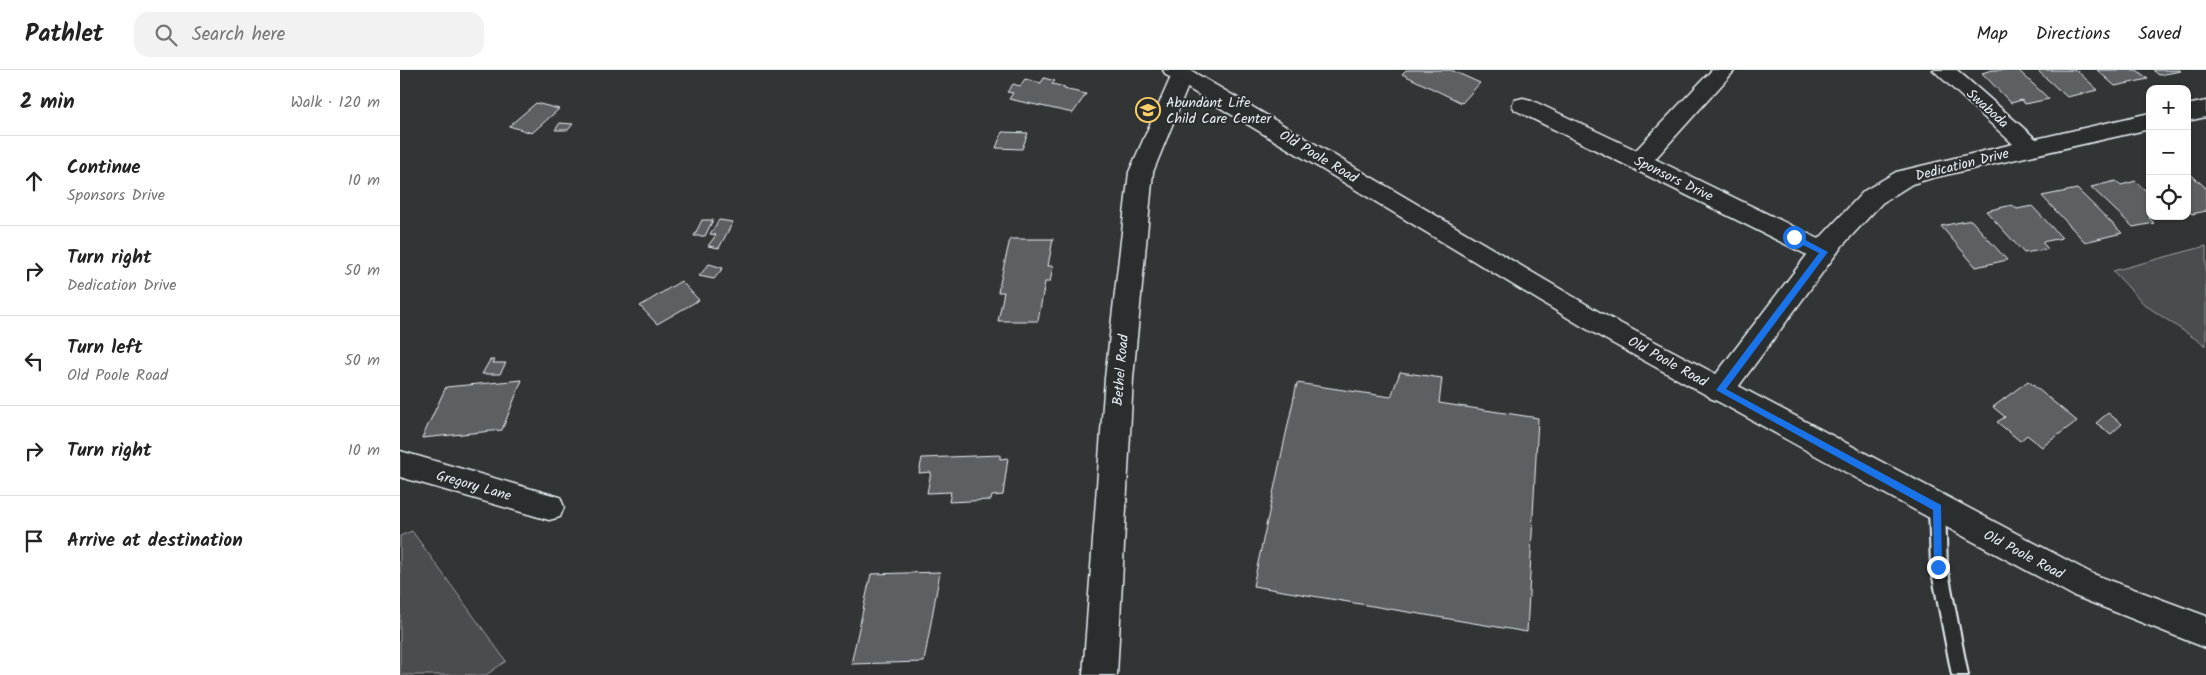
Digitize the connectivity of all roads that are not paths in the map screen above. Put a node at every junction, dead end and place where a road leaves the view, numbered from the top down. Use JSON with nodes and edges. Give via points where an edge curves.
{"nodes":[{"id":1,"x":1724,"y":70,"type":"edge"},
{"id":2,"x":1944,"y":70,"type":"edge"},
{"id":3,"x":1178,"y":72,"type":"edge"},
{"id":4,"x":1523,"y":105,"type":"dead end"},
{"id":5,"x":2206,"y":109,"type":"edge"},
{"id":6,"x":2191,"y":112,"type":"edge"},
{"id":7,"x":2146,"y":122,"type":"edge"},
{"id":8,"x":2031,"y":147,"type":"junction"},
{"id":9,"x":1640,"y":161,"type":"junction"},
{"id":10,"x":1824,"y":252,"type":"junction"},
{"id":11,"x":1720,"y":390,"type":"junction"},
{"id":12,"x":400,"y":464,"type":"edge"},
{"id":13,"x":549,"y":507,"type":"dead end"},
{"id":14,"x":1937,"y":508,"type":"junction"},
{"id":15,"x":2206,"y":632,"type":"edge"},
{"id":16,"x":1100,"y":675,"type":"edge"},
{"id":17,"x":1960,"y":675,"type":"edge"}],
"edges":[{"from":1,"to":9,"type":"street"},
{"from":2,"to":8,"type":"street","name":"Swaboda"},
{"from":3,"to":11,"type":"street","name":"Old Poole Road","via":[[1592,320]]},
{"from":3,"to":16,"type":"street","name":"Bethel Road","via":[[1141,172],[1119,378]]},
{"from":4,"to":9,"type":"street","name":"Sponsors Drive"},
{"from":5,"to":6,"type":"street"},
{"from":7,"to":8,"type":"street","name":"Dedication Drive"},
{"from":8,"to":10,"type":"street","name":"Dedication Drive","via":[[1904,178],[1872,197]]},
{"from":9,"to":10,"type":"street","name":"Sponsors Drive"},
{"from":10,"to":11,"type":"street","name":"Dedication Drive"},
{"from":11,"to":14,"type":"street","name":"Old Poole Road"},
{"from":12,"to":13,"type":"street","name":"Gregory Lane"},
{"from":14,"to":15,"type":"street","name":"Old Poole Road","via":[[2083,585]]},
{"from":14,"to":17,"type":"lane","via":[[1938,567]]}]}
